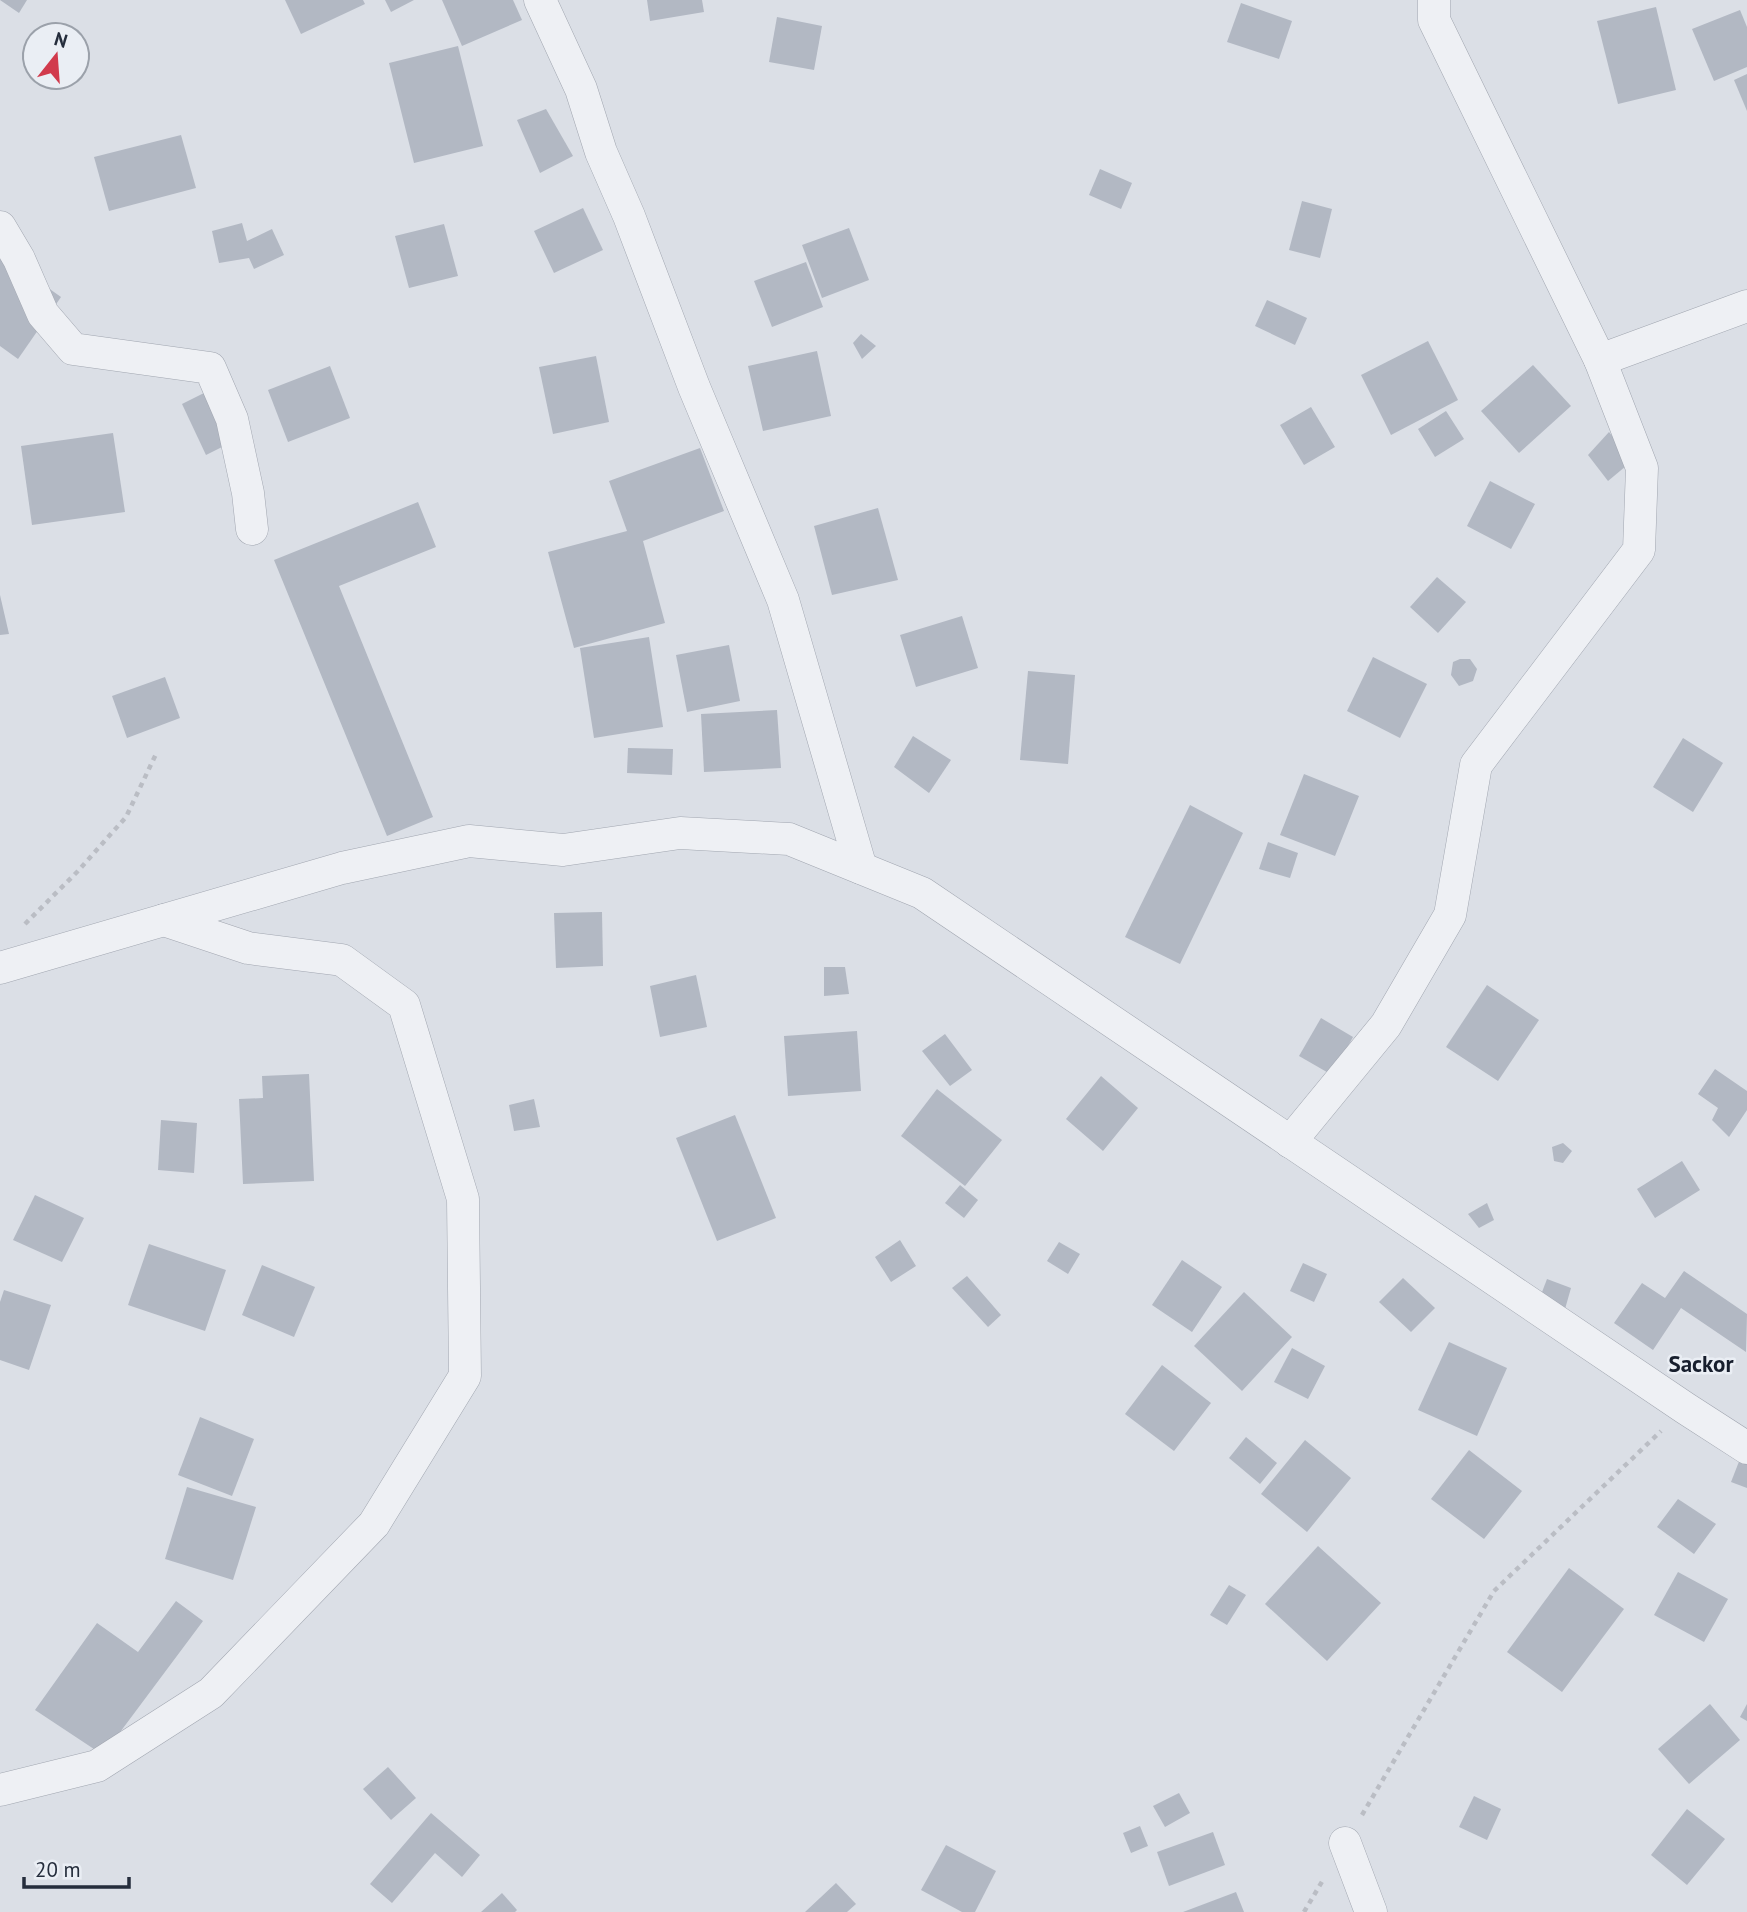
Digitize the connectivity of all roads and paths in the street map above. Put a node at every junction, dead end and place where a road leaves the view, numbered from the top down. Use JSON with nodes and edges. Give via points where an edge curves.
{"nodes":[{"id":1,"x":540,"y":0,"type":"edge"},
{"id":2,"x":1434,"y":0,"type":"edge"},
{"id":3,"x":0,"y":227,"type":"edge"},
{"id":4,"x":1747,"y":306,"type":"edge"},
{"id":5,"x":1600,"y":360,"type":"junction"},
{"id":6,"x":251,"y":529,"type":"dead end"},
{"id":7,"x":157,"y":752,"type":"dead end"},
{"id":8,"x":862,"y":868,"type":"junction"},
{"id":9,"x":164,"y":920,"type":"junction"},
{"id":10,"x":20,"y":930,"type":"dead end"},
{"id":11,"x":0,"y":968,"type":"edge"},
{"id":12,"x":1290,"y":1142,"type":"junction"},
{"id":13,"x":1685,"y":1408,"type":"junction"},
{"id":14,"x":1747,"y":1448,"type":"edge"},
{"id":15,"x":0,"y":1790,"type":"edge"},
{"id":16,"x":1345,"y":1843,"type":"junction"},
{"id":17,"x":1304,"y":1912,"type":"edge"},
{"id":18,"x":1371,"y":1912,"type":"edge"}],
"edges":[{"from":1,"to":8,"type":"street","via":[[581,89],[601,152],[783,600]]},
{"from":2,"to":5,"type":"street","via":[[1434,20]]},
{"from":3,"to":6,"type":"street","via":[[43,314],[74,349],[210,368],[233,419]]},
{"from":4,"to":5,"type":"street"},
{"from":5,"to":12,"type":"street","via":[[1642,468],[1639,550],[1476,765],[1450,915],[1386,1025]]},
{"from":7,"to":10,"type":"path","via":[[126,817]]},
{"from":8,"to":9,"type":"street","via":[[789,839],[680,833],[563,850],[469,841],[342,868]]},
{"from":8,"to":12,"type":"street","via":[[922,893]]},
{"from":9,"to":11,"type":"street"},
{"from":9,"to":15,"type":"street","via":[[248,948],[342,960],[404,1005],[463,1199],[465,1376],[373,1524],[211,1693],[97,1766]]},
{"from":12,"to":13,"type":"street"},
{"from":13,"to":14,"type":"street"},
{"from":13,"to":16,"type":"path","via":[[1494,1591]]},
{"from":16,"to":17,"type":"path"},
{"from":16,"to":18,"type":"street"}]}
